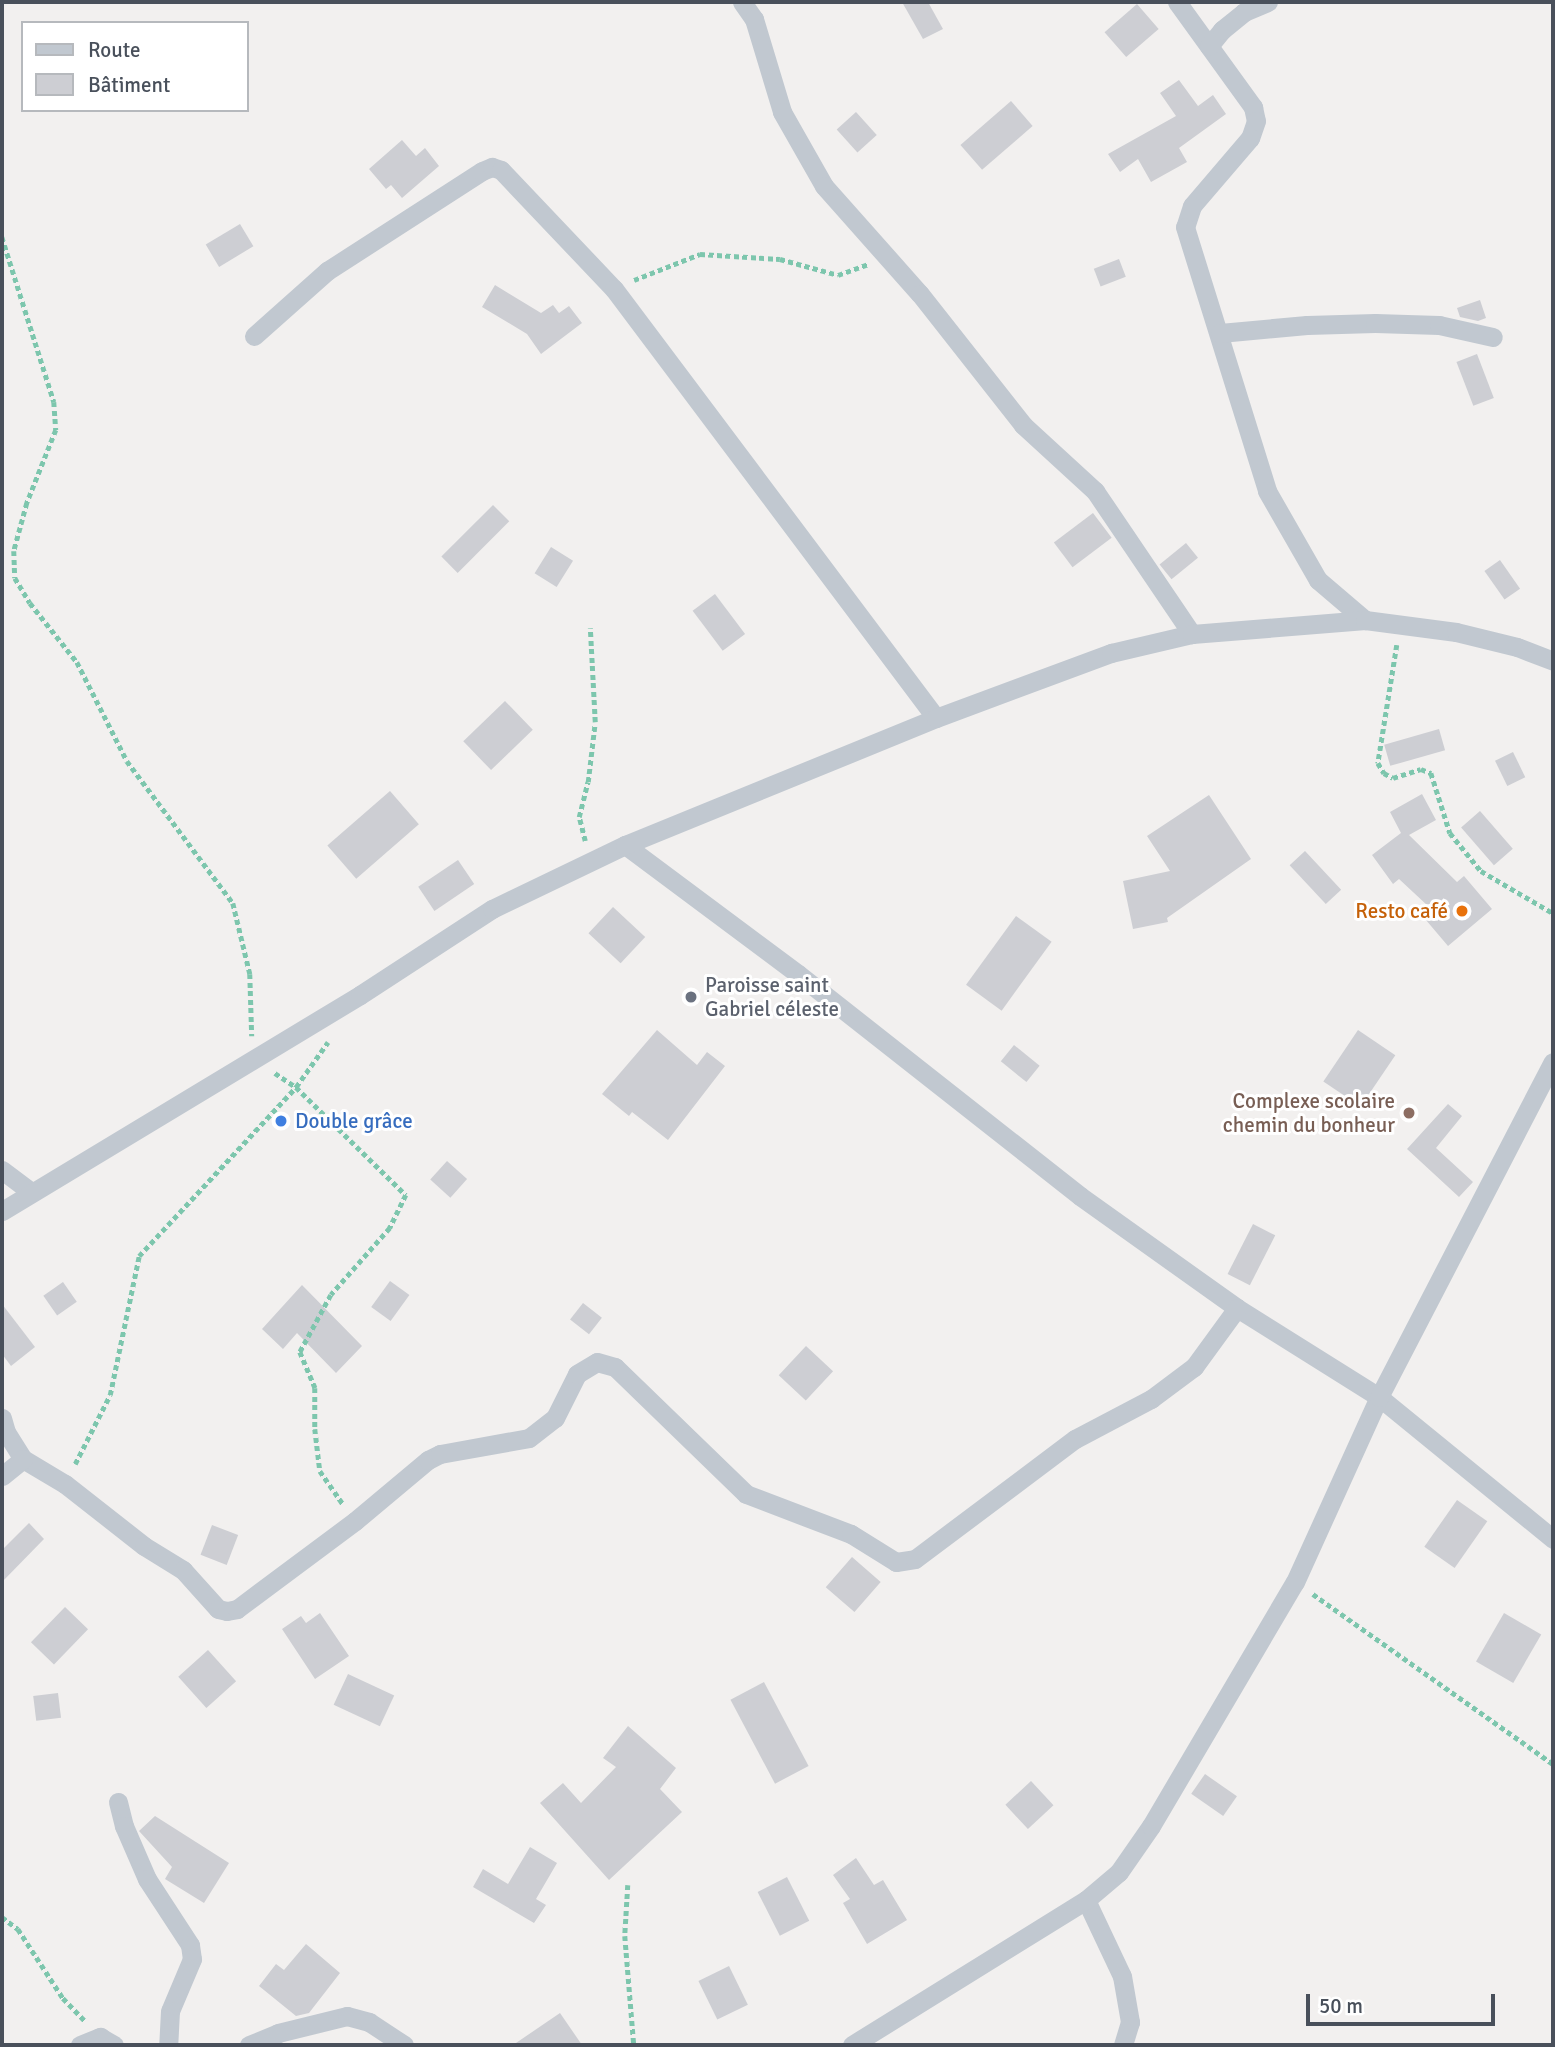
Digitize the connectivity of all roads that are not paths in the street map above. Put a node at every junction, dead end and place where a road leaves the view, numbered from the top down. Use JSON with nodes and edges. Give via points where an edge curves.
{"nodes":[{"id":1,"x":742,"y":2,"type":"edge"},
{"id":2,"x":1177,"y":2,"type":"edge"},
{"id":3,"x":1268,"y":2,"type":"edge"},
{"id":4,"x":1209,"y":46,"type":"junction"},
{"id":5,"x":1220,"y":333,"type":"junction"},
{"id":6,"x":254,"y":336,"type":"dead end"},
{"id":7,"x":1493,"y":337,"type":"dead end"},
{"id":8,"x":1365,"y":620,"type":"junction"},
{"id":9,"x":1192,"y":634,"type":"junction"},
{"id":10,"x":1553,"y":661,"type":"edge"},
{"id":11,"x":936,"y":718,"type":"junction"},
{"id":12,"x":625,"y":845,"type":"junction"},
{"id":13,"x":1553,"y":1062,"type":"edge"},
{"id":14,"x":2,"y":1170,"type":"edge"},
{"id":15,"x":30,"y":1191,"type":"junction"},
{"id":16,"x":2,"y":1212,"type":"edge"},
{"id":17,"x":1237,"y":1308,"type":"junction"},
{"id":18,"x":1379,"y":1397,"type":"junction"},
{"id":19,"x":2,"y":1418,"type":"edge"},
{"id":20,"x":23,"y":1459,"type":"junction"},
{"id":21,"x":2,"y":1476,"type":"edge"},
{"id":22,"x":1553,"y":1539,"type":"edge"},
{"id":23,"x":118,"y":1802,"type":"dead end"},
{"id":24,"x":1086,"y":1900,"type":"junction"},
{"id":25,"x":107,"y":2041,"type":"edge"},
{"id":26,"x":80,"y":2045,"type":"edge"},
{"id":27,"x":168,"y":2045,"type":"edge"},
{"id":28,"x":249,"y":2045,"type":"edge"},
{"id":29,"x":404,"y":2045,"type":"edge"},
{"id":30,"x":852,"y":2045,"type":"edge"},
{"id":31,"x":1123,"y":2045,"type":"edge"}],
"edges":[{"from":1,"to":9,"type":"street","via":[[754,19],[788,122],[824,186],[920,294],[1023,425],[1095,491]]},
{"from":2,"to":4,"type":"street"},
{"from":3,"to":4,"type":"street","via":[[1244,12]]},
{"from":4,"to":5,"type":"street","via":[[1253,107],[1256,121],[1250,138],[1186,216],[1185,227]]},
{"from":5,"to":7,"type":"street","via":[[1375,323],[1439,325]]},
{"from":5,"to":8,"type":"street","via":[[1267,491],[1318,580]]},
{"from":6,"to":11,"type":"street","via":[[327,271],[492,167],[501,170],[614,289]]},
{"from":8,"to":9,"type":"street"},
{"from":8,"to":10,"type":"street","via":[[1456,632]]},
{"from":9,"to":11,"type":"street","via":[[1111,653]]},
{"from":11,"to":12,"type":"street"},
{"from":12,"to":15,"type":"street","via":[[492,909],[360,995]]},
{"from":12,"to":17,"type":"street","via":[[798,974],[1080,1196]]},
{"from":13,"to":18,"type":"street"},
{"from":14,"to":15,"type":"street"},
{"from":15,"to":16,"type":"street"},
{"from":17,"to":18,"type":"street"},
{"from":17,"to":20,"type":"street","via":[[1194,1367],[1151,1399],[1075,1439],[915,1559],[895,1562],[851,1534],[746,1494],[615,1367],[597,1362],[577,1374],[555,1418],[529,1438],[440,1454],[237,1609],[227,1611],[218,1609],[183,1570]]},
{"from":18,"to":22,"type":"street"},
{"from":18,"to":24,"type":"street","via":[[1295,1582],[1152,1826],[1119,1872]]},
{"from":19,"to":20,"type":"street"},
{"from":20,"to":21,"type":"street"},
{"from":23,"to":27,"type":"street","via":[[147,1879],[190,1945],[192,1959],[170,2011]]},
{"from":24,"to":30,"type":"street"},
{"from":24,"to":31,"type":"street","via":[[1122,1976],[1130,2022]]},
{"from":25,"to":26,"type":"street"},
{"from":28,"to":29,"type":"street","via":[[347,2016],[369,2022]]}]}
